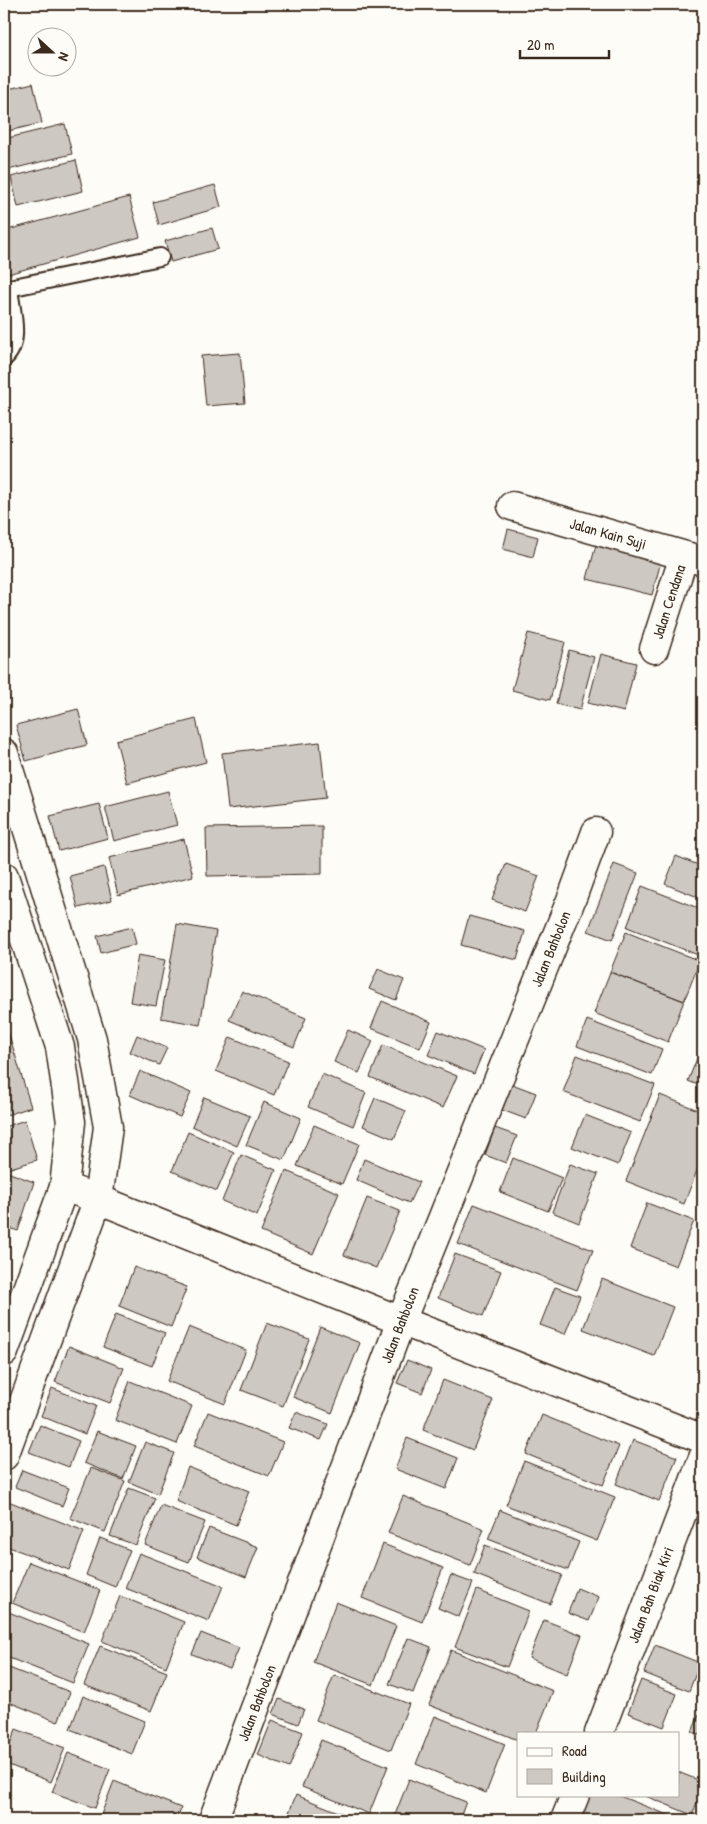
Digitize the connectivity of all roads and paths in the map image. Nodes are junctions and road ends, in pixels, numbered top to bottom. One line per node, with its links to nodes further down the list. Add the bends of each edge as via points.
1 (160, 257): 2 (lane)
2 (6, 288): 3 (lane, via 15,339 10,353)
3 (4, 358)
4 (512, 506): 5 (main road, Jalan Kain Suji)
5 (693, 558): 6 (main road, Jalan Cendana)
6 (654, 649)
7 (4, 753): 11 (main road, via 92,1039 108,1127)
8 (596, 832): 12 (main road, Jalan Bahbolon)
9 (4, 876): 10 (main road, via 60,1047 70,1122)
10 (64, 1187): 11 (main road); 13 (main road)
11 (98, 1199): 12 (main road); 15 (main road)
12 (401, 1321): 14 (main road); 19 (main road, Jalan Bahbolon)
13 (4, 1352)
14 (703, 1439)
15 (4, 1456)
16 (703, 1458): 17 (main road, Jalan Bah Biak Kiri)
17 (599, 1732)
18 (575, 1796): 20 (main road)
19 (213, 1820)
20 (565, 1820)

